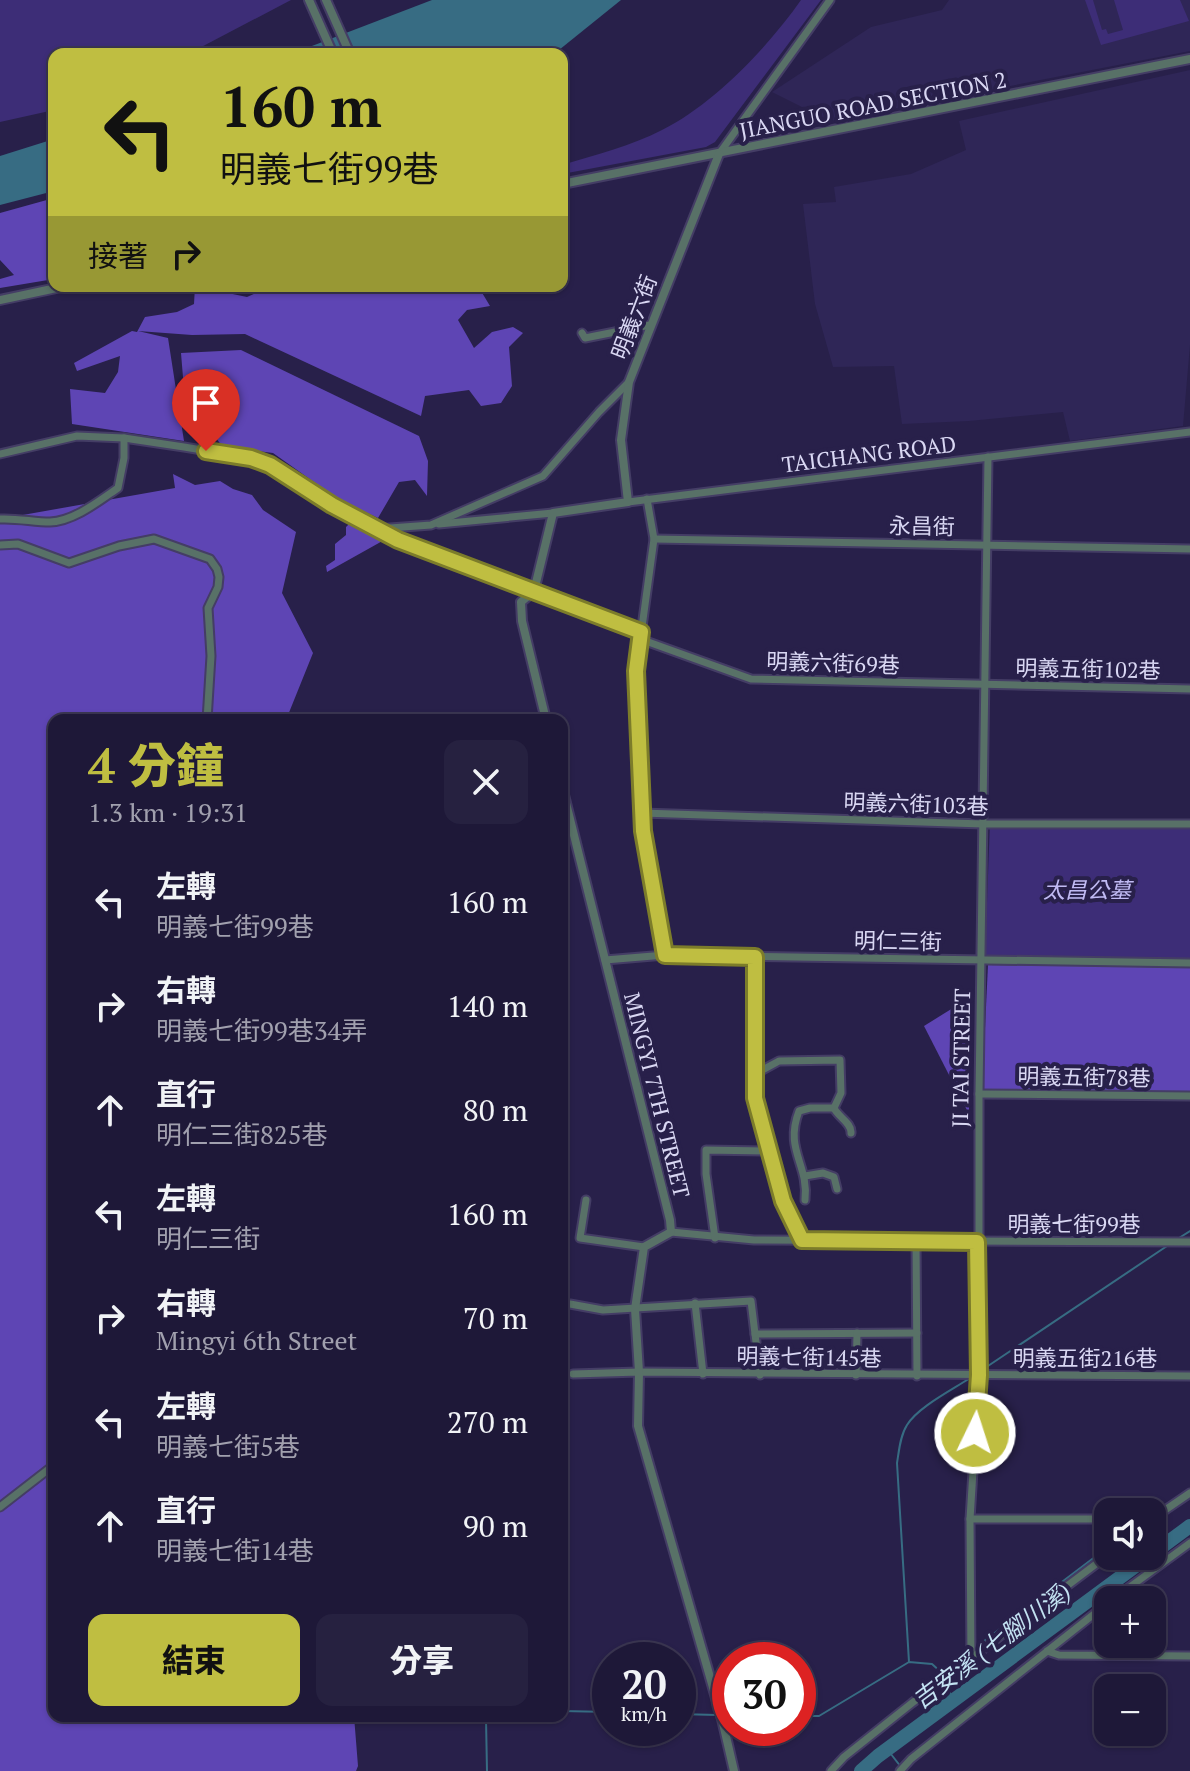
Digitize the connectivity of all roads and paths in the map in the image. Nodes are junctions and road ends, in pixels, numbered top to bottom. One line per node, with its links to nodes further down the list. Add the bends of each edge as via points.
1 (309, 0): 4 (street)
2 (326, 0): 5 (street)
3 (830, 0): 7 (street)
4 (330, 48)
5 (347, 48)
6 (1190, 59): 7 (street, JIANGUO ROAD SECTION 2)
7 (719, 154): 8 (street, JIANGUO ROAD SECTION 2); 11 (street, 明義六街)
8 (568, 183)
9 (48, 290): 10 (street)
10 (0, 300)
11 (650, 325): 12 (street, via 585,338); 13 (street, 明義六街)
12 (582, 333)
13 (629, 382): 19 (street, 明義六街, via 621,440); 22 (street, via 543,476)
14 (1190, 432): 17 (street, TAICHANG ROAD)
15 (124, 438): 16 (street, 明義六街69巷, via 77,436); 21 (street, via 118,488 95,504 50,522); 23 (street, 明義六街69巷, via 251,458)
16 (0, 454)
17 (988, 457): 18 (street, TAICHANG ROAD); 26 (street, JI TAI STREET)
18 (647, 499): 19 (street, TAICHANG ROAD); 24 (street)
19 (628, 502): 20 (street, TAICHANG ROAD)
20 (553, 513): 22 (street); 28 (street)
21 (0, 519)
22 (431, 525): 23 (street)
23 (376, 529): 28 (street, 明義六街69巷)
24 (654, 539): 26 (street, 永昌街); 29 (street)
25 (0, 545): 32 (street, via 18,544 69,563 154,539 210,559 219,577 208,608)
26 (989, 545): 27 (street, 永昌街); 30 (street, JI TAI STREET)
27 (1190, 549)
28 (534, 591): 29 (street, 明義六街69巷); 33 (street, via 521,602 522,621)
29 (640, 636): 30 (street, 明義六街69巷, via 751,679); 35 (street, via 636,671)
30 (985, 686): 31 (street, 明義五街102巷); 36 (street, JI TAI STREET)
31 (1190, 689)
32 (207, 714)
33 (545, 714)
34 (568, 811): 40 (street, MINGYI 7TH STREET)
35 (642, 813): 36 (street, 明義六街103巷); 38 (street)
36 (983, 824): 37 (street, 明義六街103巷); 41 (street, JI TAI STREET)
37 (1190, 824)
38 (665, 955): 39 (street, 明仁三街); 40 (street, 明仁三街)
39 (755, 957): 41 (street, 明仁三街); 43 (street)
40 (605, 960): 53 (street, MINGYI 7TH STREET)
41 (980, 960): 42 (street, 明仁三街); 44 (street, JI TAI STREET)
42 (1190, 963)
43 (755, 1074): 46 (street, via 779,1061 840,1060 841,1093); 48 (street)
44 (979, 1094): 45 (street, 明義五街78巷); 57 (street, JI TAI STREET)
45 (1190, 1096)
46 (834, 1108): 47 (street); 49 (street, via 799,1111 793,1136)
47 (851, 1133)
48 (768, 1151): 54 (street, via 706,1150); 55 (street)
49 (805, 1176): 50 (street, via 834,1177); 52 (street)
50 (837, 1189)
51 (586, 1200): 59 (street, via 580,1238)
52 (805, 1200)
53 (671, 1232): 54 (street, 明義七街99巷); 59 (street, MINGYI 7TH STREET)
54 (715, 1238): 55 (street, 明義七街99巷)
55 (802, 1240): 56 (street, 明義七街99巷)
56 (916, 1240): 57 (street, 明義七街99巷); 64 (street)
57 (977, 1242): 58 (street, 明義七街99巷); 71 (street, JI TAI STREET)
58 (1190, 1242)
59 (644, 1247): 62 (street)
60 (695, 1303): 62 (street); 65 (street, via 751,1301); 68 (street)
61 (570, 1304): 62 (street)
62 (635, 1309): 66 (street)
63 (857, 1333): 64 (street); 65 (street); 70 (street)
64 (917, 1333): 72 (street)
65 (755, 1334): 69 (street)
66 (639, 1372): 67 (street, 明義七街145巷); 68 (street, 明義七街145巷); 87 (street, via 638,1426)
67 (573, 1374)
68 (703, 1374): 69 (street, 明義七街145巷)
69 (760, 1375): 70 (street, 明義七街145巷)
70 (856, 1375): 72 (street, 明義七街145巷)
71 (979, 1375): 72 (street, 明義七街145巷); 73 (street, 明義五街216巷); 78 (street, JI TAI STREET)
72 (917, 1376)
73 (1190, 1376)
74 (48, 1470): 76 (street)
75 (1190, 1493): 77 (street)
76 (0, 1507)
77 (1166, 1509)
78 (970, 1519): 79 (street); 86 (street, JI TAI STREET)
79 (1094, 1519)
80 (1190, 1543): 82 (street)
81 (1094, 1566): 86 (street)
82 (1132, 1586)
83 (1094, 1614): 84 (street)
84 (1047, 1651): 85 (street); 89 (street)
85 (1190, 1656)
86 (971, 1660): 88 (street)
87 (734, 1771)
88 (831, 1771)
89 (900, 1771)

